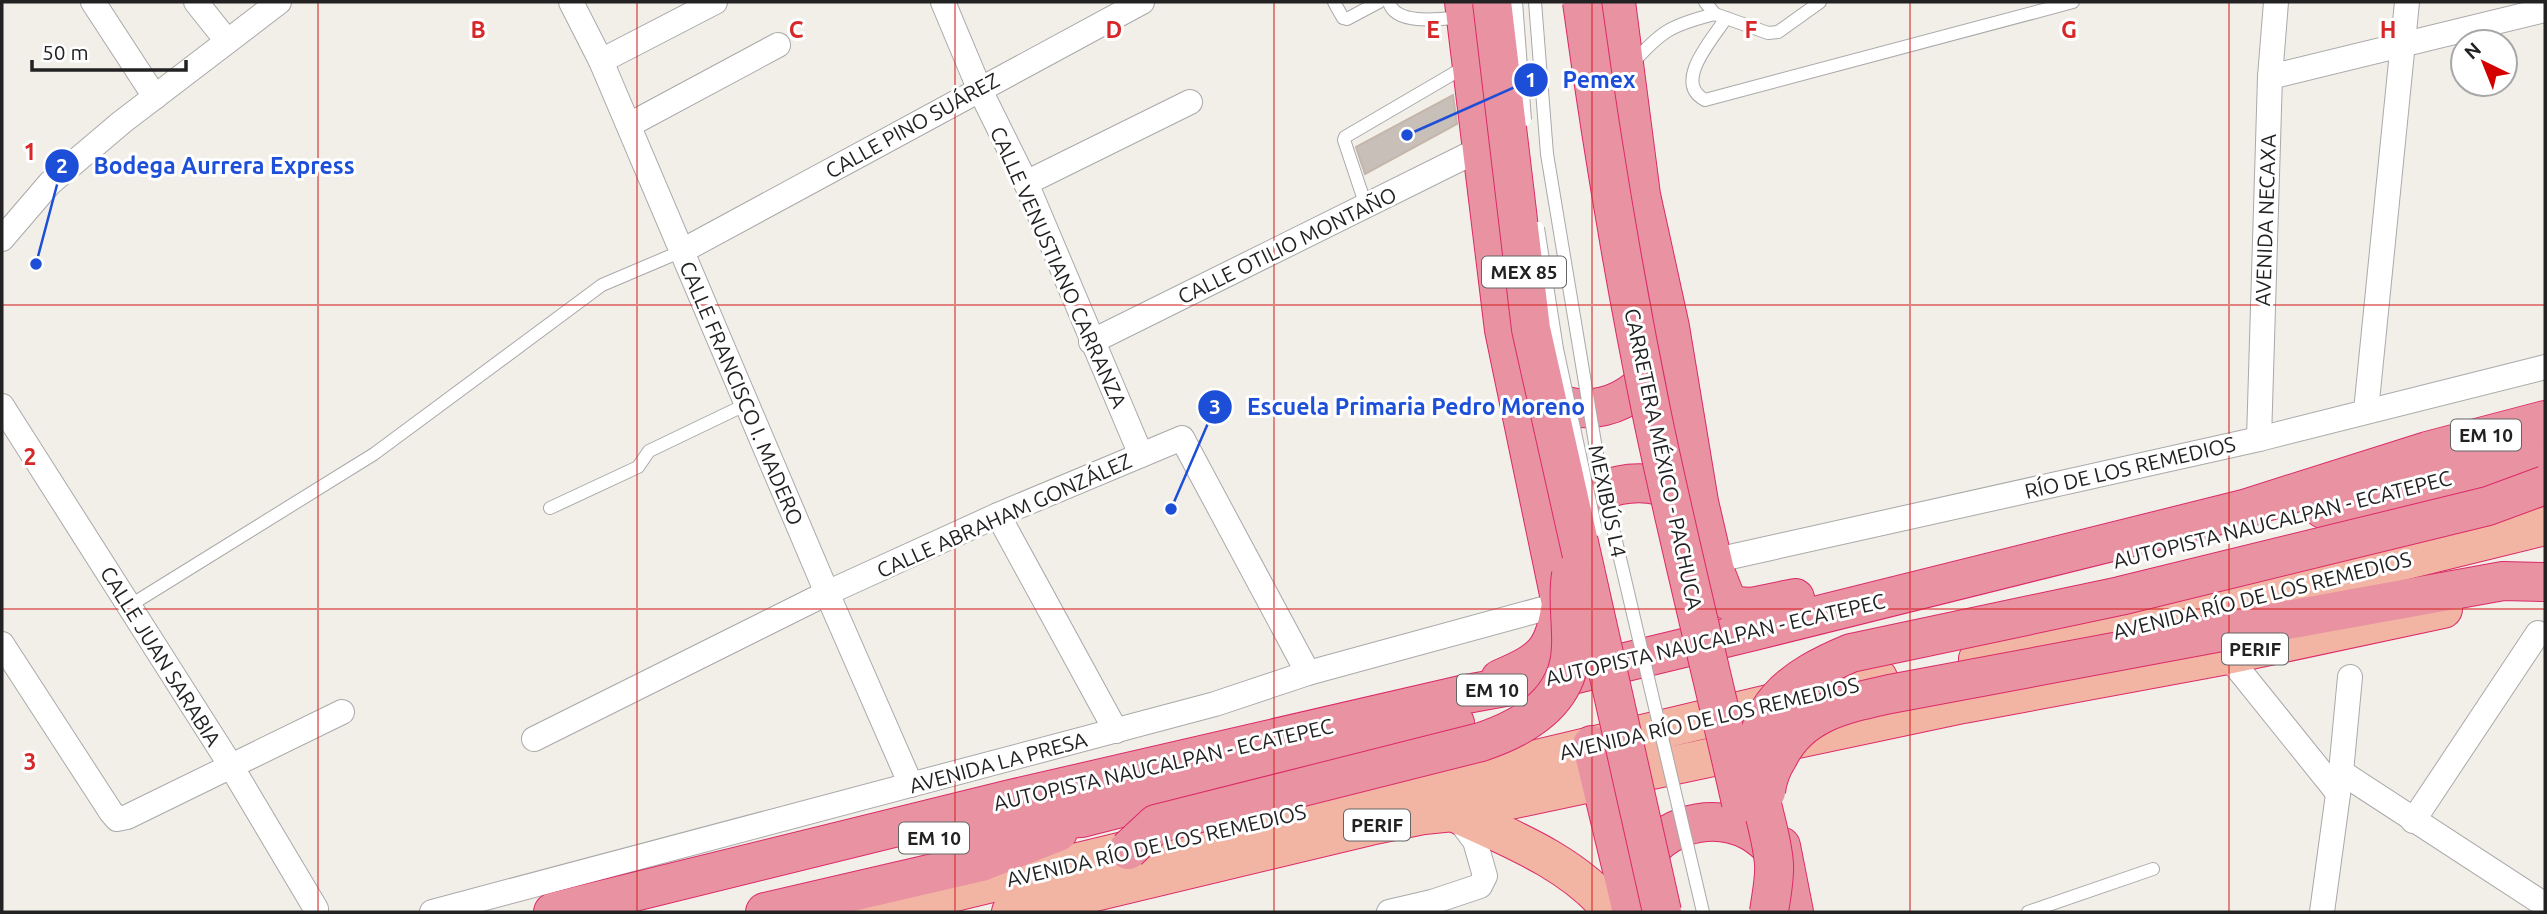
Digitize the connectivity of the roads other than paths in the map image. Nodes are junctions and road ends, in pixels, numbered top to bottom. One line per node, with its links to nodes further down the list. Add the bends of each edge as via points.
1 (93, 2): 31 (street)
2 (196, 2): 23 (street)
3 (279, 2): 23 (street)
4 (571, 2): 26 (street, CALLE FRANCISCO I. MADERO)
5 (715, 2): 26 (street)
6 (943, 2): 30 (street, CALLE VENUSTIANO CARRANZA)
7 (1142, 2): 30 (street, CALLE PINO SUÁREZ)
8 (1334, 2): 9 (lane, via 1347,19)
9 (1379, 2)
10 (1389, 2): 20 (lane, via 1396,12 1422,20)
11 (1516, 2): 34 (lane, bridge)
12 (1535, 2): 108 (lane, MEXIBÚS L4, bridge, via 1547,153 1600,473)
13 (1582, 2): 109 (highway, CARRETERA MÉXICO - PACHUCA, bridge, via 1653,416)
14 (1616, 2): 28 (highway)
15 (1705, 2): 22 (lane)
16 (1820, 2): 22 (lane, via 1778,32 1768,33)
17 (2073, 2): 22 (lane, via 1705,100 1691,84 1693,69)
18 (2276, 2): 29 (street, AVENIDA NECAXA)
19 (2407, 2): 24 (street)
20 (1474, 7): 27 (highway); 58 (highway, MEX 85, bridge, via 1531,329)
21 (2545, 10): 24 (street)
22 (1721, 16): 28 (lane, via 1682,22 1654,39)
23 (228, 41): 31 (street)
24 (2403, 43): 29 (street); 47 (street)
25 (778, 45): 33 (street)
26 (601, 61): 33 (street, CALLE FRANCISCO I. MADERO)
27 (1471, 64): 35 (highway); 37 (lane, via 1345,137)
28 (1626, 71): 41 (highway, via 1642,195)
29 (2270, 77): 49 (street, AVENIDA NECAXA)
30 (979, 89): 36 (street, CALLE VENUSTIANO CARRANZA); 40 (street, CALLE PINO SUÁREZ)
31 (155, 97): 39 (street, via 50,183)
32 (1190, 102): 36 (street)
33 (629, 125): 40 (street, CALLE FRANCISCO I. MADERO)
34 (1526, 140)
35 (1482, 148): 37 (street, CALLE OTILIO MONTAÑO); 43 (highway)
36 (1026, 183): 42 (street, CALLE VENUSTIANO CARRANZA)
37 (1366, 206): 42 (street, CALLE OTILIO MONTAÑO)
38 (1536, 219): 58 (lane, MEXIBÚS L4, bridge, via 1557,349)
39 (2, 239)
40 (682, 251): 45 (street, CALLE FRANCISCO I. MADERO); 64 (lane, via 602,285 374,454)
41 (1670, 327): 43 (highway, via 1664,357 1652,377 1635,393 1607,406 1559,403 1532,387); 54 (highway)
42 (1091, 342): 51 (street, CALLE VENUSTIANO CARRANZA)
43 (1511, 361): 58 (highway)
44 (2545, 367): 47 (street, RÍO DE LOS REMEDIOS)
45 (747, 404): 55 (lane, via 649,451 638,467); 62 (street, CALLE FRANCISCO I. MADERO)
46 (2, 406): 64 (street, CALLE JUAN SARABIA)
47 (2367, 411): 49 (street, RÍO DE LOS REMEDIOS)
48 (2545, 420): 50 (highway, AUTOPISTA NAUCALPAN - ECATEPEC / EM 10)
49 (2259, 439): 59 (street, RÍO DE LOS REMEDIOS)
50 (2427, 451): 59 (highway, via 2243,485 1751,607 1726,599); 72 (highway, AUTOPISTA NAUCALPAN - ECATEPEC / EM 10, via 2244,509 1572,675)
51 (1141, 455): 56 (street, CALLE ABRAHAM GONZÁLEZ); 69 (street, CALLE ABRAHAM GONZÁLEZ, via 1182,438)
52 (2545, 456): 88 (highway, AUTOPISTA NAUCALPAN - ECATEPEC / EM 10)
53 (2545, 485): 89 (highway, bridge, via 2475,510 2120,596 1851,653 1816,667 1793,682 1773,704 1760,732 1757,781)
54 (1699, 502): 58 (highway, via 1679,490 1651,483 1619,483 1598,492 1561,523); 59 (highway)
55 (550, 508)
56 (998, 515): 62 (street, CALLE ABRAHAM GONZÁLEZ); 76 (street)
57 (2545, 526): 73 (highway, AVENIDA RÍO DE LOS REMEDIOS / PERIF, via 2113,632 1893,675)
58 (1575, 540): 63 (highway); 93 (highway, bridge, via 1568,667 1549,702 1527,722 1481,743 1156,824); 100 (highway, MEX 85, bridge)
59 (1712, 561)
60 (2545, 582): 66 (highway, via 2503,581)
61 (2545, 587): 66 (highway, AVENIDA RÍO DE LOS REMEDIOS / PERIF)
62 (827, 593): 77 (street, CALLE ABRAHAM GONZÁLEZ); 86 (street, CALLE FRANCISCO I. MADERO)
63 (1561, 604): 69 (street, AVENIDA LA PRESA); 72 (highway, via 1550,646 1531,666)
64 (129, 606): 82 (street, CALLE JUAN SARABIA)
65 (2538, 633): 91 (street)
66 (2230, 642): 80 (highway, AVENIDA RÍO DE LOS REMEDIOS / PERIF); 85 (street); 89 (highway, bridge, via 1890,694 1836,707 1816,715 1784,746 1766,788)
67 (2, 644): 82 (street, via 117,819)
68 (1621, 647): 70 (lane)
69 (1308, 673): 76 (street, AVENIDA LA PRESA, via 1215,705)
70 (1627, 674)
71 (2350, 677): 85 (street)
72 (1461, 695): 102 (highway, AUTOPISTA NAUCALPAN - ECATEPEC / EM 10)
73 (1756, 708): 79 (highway, AVENIDA RÍO DE LOS REMEDIOS / PERIF); 80 (highway)
74 (342, 712): 82 (street)
75 (1639, 728): 78 (lane)
76 (1116, 731): 86 (street, AVENIDA LA PRESA)
77 (534, 739)
78 (1642, 741)
79 (1592, 745): 83 (highway); 93 (highway, AVENIDA RÍO DE LOS REMEDIOS / PERIF)
80 (1764, 747): 83 (highway, AVENIDA RÍO DE LOS REMEDIOS / PERIF); 94 (highway)
81 (1644, 755): 84 (lane)
82 (231, 766): 99 (street, CALLE JUAN SARABIA)
83 (1600, 781): 87 (highway, AVENIDA RÍO DE LOS REMEDIOS / PERIF); 100 (highway)
84 (1650, 781)
85 (2340, 783): 91 (street); 112 (street)
86 (911, 785): 101 (street, AVENIDA LA PRESA)
87 (1453, 813): 98 (street, via 1475,841 1485,876 1480,886); 100 (highway, via 1552,860 1599,894); 106 (highway, AVENIDA RÍO DE LOS REMEDIOS / PERIF, via 1370,826)
88 (1081, 818): 103 (highway, AUTOPISTA NAUCALPAN - ECATEPEC / EM 10, via 947,835); 104 (highway, AUTOPISTA NAUCALPAN - ECATEPEC / EM 10, via 1031,844 981,862)
89 (1767, 819): 109 (highway, bridge, via 1774,866)
90 (1660, 821): 92 (lane)
91 (2413, 821): 96 (street)
92 (1666, 847)
93 (1128, 850): 97 (highway, AVENIDA RÍO DE LOS REMEDIOS / PERIF)
94 (1783, 858): 100 (highway, via 1759,836 1737,826 1691,824 1665,837 1644,858 1632,885); 110 (highway)
95 (2152, 869): 111 (lane)
96 (2541, 903)
97 (945, 904): 105 (highway, AVENIDA RÍO DE LOS REMEDIOS / PERIF)
98 (1434, 907): 107 (street)
99 (316, 909)
100 (1634, 910)
101 (432, 912)
102 (553, 912)
103 (625, 912)
104 (765, 912)
105 (872, 912)
106 (1011, 912)
107 (1389, 912)
108 (1703, 912)
109 (1767, 912)
110 (1794, 912)
111 (2028, 912)
112 (2322, 912)

